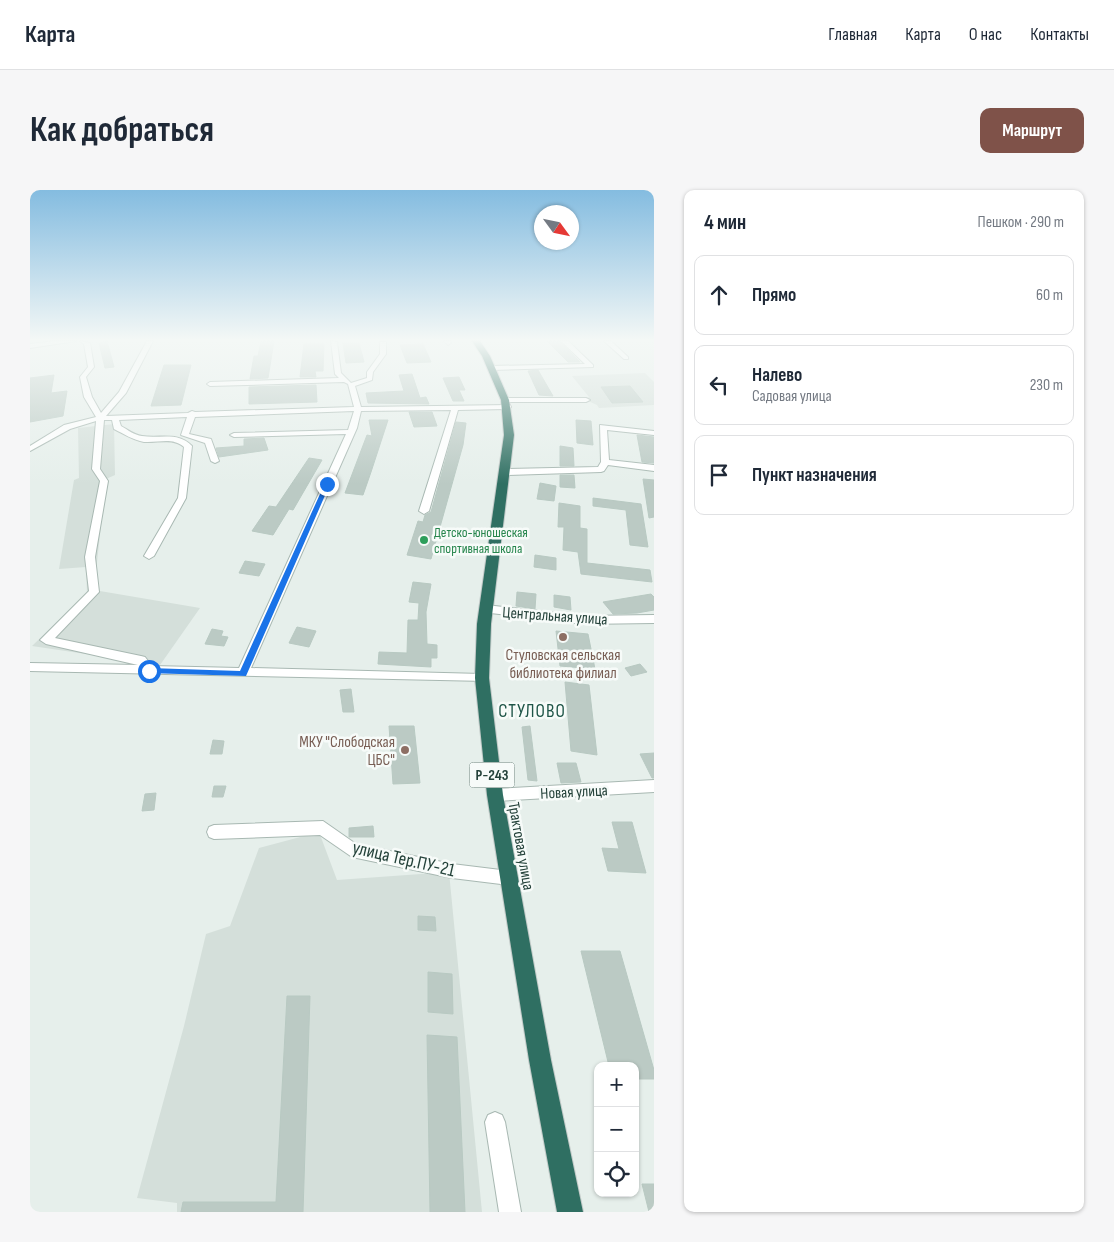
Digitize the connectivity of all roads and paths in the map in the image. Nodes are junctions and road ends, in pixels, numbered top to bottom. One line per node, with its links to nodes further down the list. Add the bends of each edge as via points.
1 (86, 389): 11 (street)
2 (124, 389): 11 (street)
3 (350, 389): 8 (street)
4 (500, 389): 6 (highway, Трактовая улица / Р-243)
5 (586, 400): 6 (street)
6 (506, 403): 7 (street); 19 (highway, Трактовая улица / Р-243, via 509,435)
7 (455, 408): 8 (street); 20 (street)
8 (358, 409): 9 (street); 12 (street)
9 (192, 414): 10 (street); 16 (street, via 185,435 208,441)
10 (115, 417): 11 (street); 21 (street, via 117,427 139,439 172,438 188,446 182,498)
11 (100, 418): 15 (street, via 68,427); 25 (street, via 96,470 104,482 90,557 94,592 46,640 141,660)
12 (351, 432): 14 (street); 26 (street)
13 (654, 433): 17 (street, via 603,427)
14 (234, 435)
15 (30, 449)
16 (215, 461)
17 (605, 462): 18 (street); 19 (street, via 601,469)
18 (654, 468)
19 (506, 472): 22 (highway, Трактовая улица / Р-243)
20 (424, 511)
21 (150, 556)
22 (486, 609): 23 (street, Центральная улица, via 583,620); 27 (highway, Трактовая улица / Р-243)
23 (654, 619)
24 (30, 667): 25 (street)
25 (149, 671): 26 (street)
26 (243, 674): 27 (street)
27 (482, 678): 29 (highway, Трактовая улица / Р-243)
28 (654, 786): 29 (street, Новая улица)
29 (494, 795): 31 (highway, Трактовая улица / Р-243)
30 (214, 832): 31 (street, улица Тер.ПУ-21, via 323,828 352,850 452,871)
31 (509, 878): 34 (highway, Трактовая улица / Р-243)
32 (495, 1122): 33 (street)
33 (510, 1212)
34 (570, 1212)

